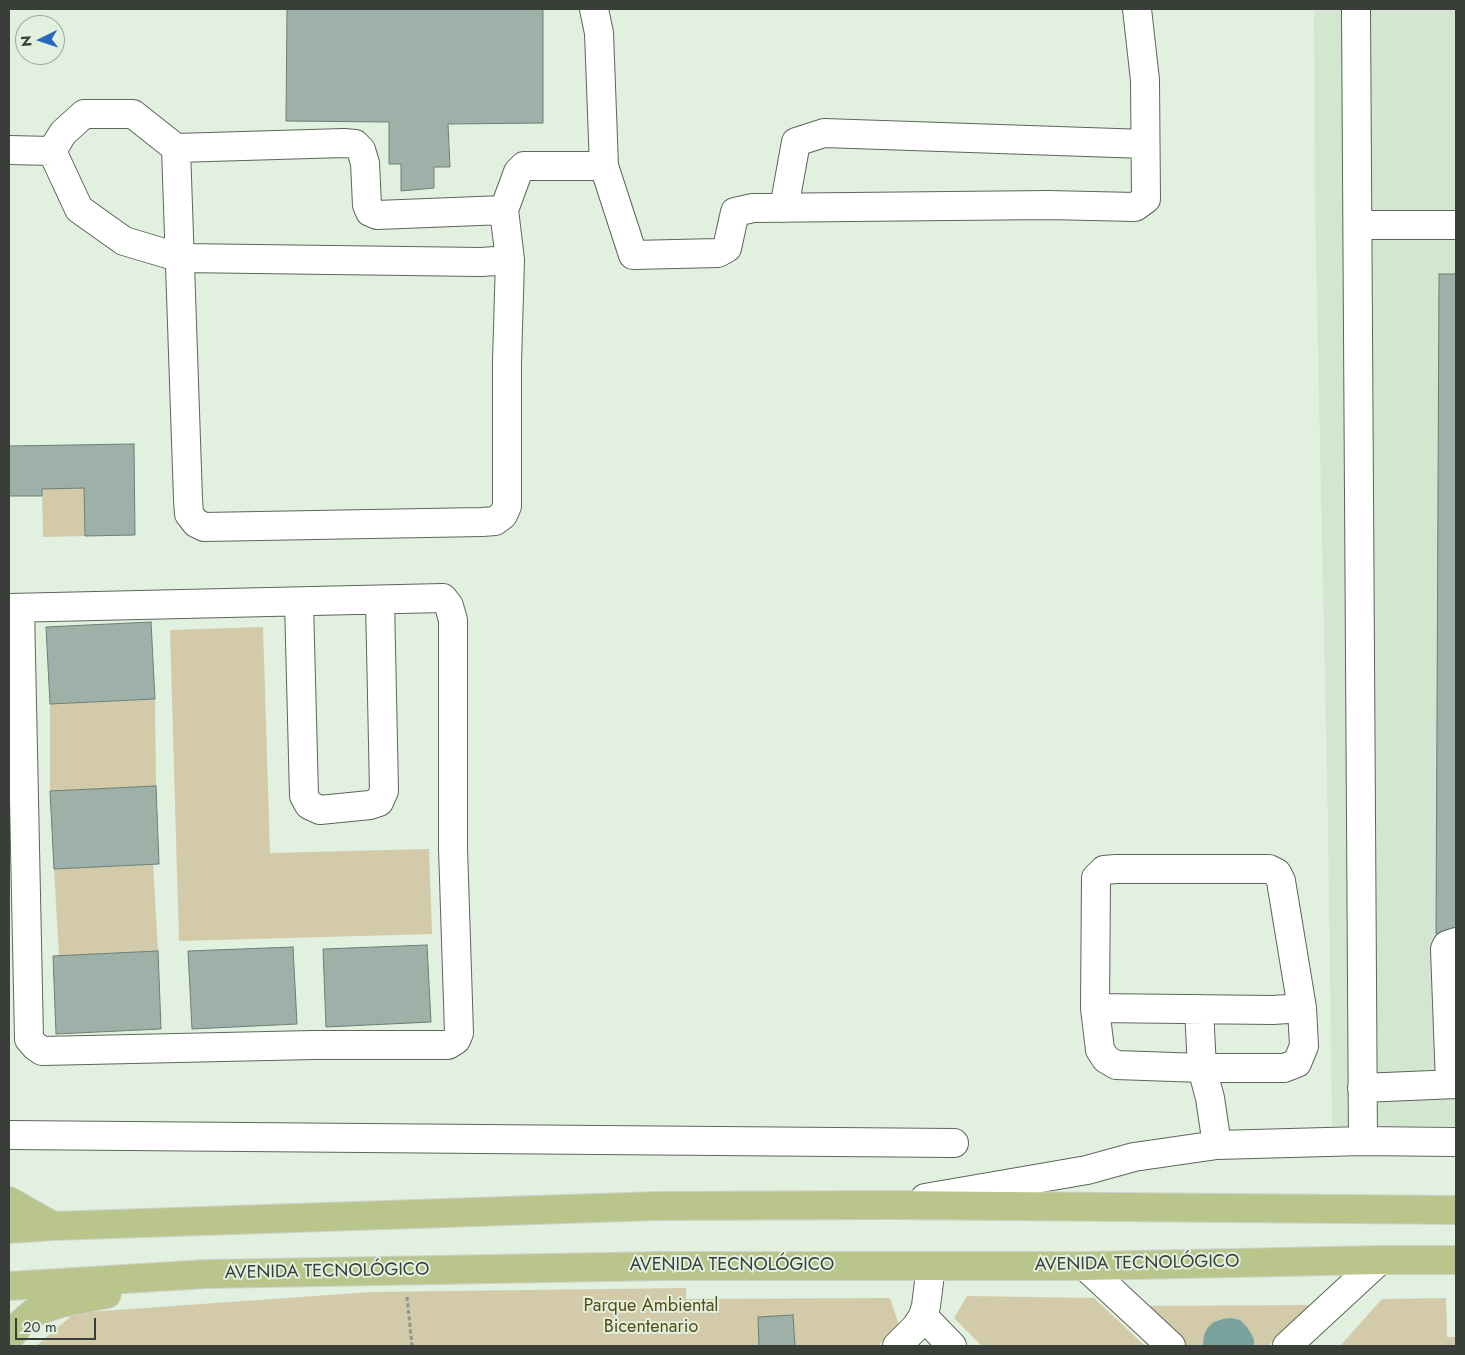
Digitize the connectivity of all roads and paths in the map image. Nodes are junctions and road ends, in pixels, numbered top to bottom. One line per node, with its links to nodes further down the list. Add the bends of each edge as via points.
1 (594, 9): 8 (street, via 599,32)
2 (1137, 9): 4 (street, via 1145,80)
3 (1356, 9): 11 (street)
4 (1145, 144): 9 (street, via 824,133 796,142); 9 (street, via 1146,199 1135,207)
5 (176, 148): 7 (street, via 133,114 84,114 63,133); 10 (street, via 355,144 361,150 365,163 367,205 377,216); 13 (street)
6 (9, 150): 7 (street)
7 (52, 151): 13 (street, via 79,209 124,241)
8 (604, 166): 9 (street, via 633,255 718,254 727,248 735,212 753,208); 10 (street, via 524,166 518,172)
9 (784, 208)
10 (504, 210): 14 (street)
11 (1359, 225): 12 (street); 24 (street)
12 (1456, 225)
13 (181, 258): 14 (street); 14 (street, via 190,514 196,523 204,527 482,522 495,521 503,515 507,506)
14 (510, 260)
15 (380, 600): 16 (street); 16 (street, via 384,791 379,802 370,805 320,810 309,805 304,796); 17 (street, via 444,598 450,606 453,620 453,848 458,1033 456,1040 448,1045 42,1051 29,1040)
16 (299, 602): 17 (street)
17 (14, 608)
18 (1456, 942): 23 (street, via 1446,948)
19 (1095, 1008): 20 (street, via 1096,878 1104,870 1116,869 1270,869 1277,873); 21 (street); 22 (street, via 1100,1050 1116,1065)
20 (1302, 1008): 21 (street); 22 (street, via 1304,1046 1297,1063 1284,1068)
21 (1199, 1009): 22 (street)
22 (1202, 1068): 29 (street)
23 (1453, 1084): 24 (street)
24 (1362, 1088): 26 (street)
25 (9, 1135): 28 (street)
26 (1363, 1141): 27 (street); 29 (street)
27 (1456, 1142)
28 (954, 1144)
29 (1217, 1145): 31 (street, via 1134,1157 1087,1170)
30 (9, 1201): 33 (main road)
31 (890, 1205): 32 (main road); 33 (main road, via 657,1206)
32 (1456, 1210)
33 (53, 1226): 34 (main road)
34 (9, 1229)
35 (1380, 1260): 36 (main road, AVENIDA TECNOLÓGICO); 38 (main road, AVENIDA TECNOLÓGICO); 48 (street)
36 (1456, 1260)
37 (931, 1266): 38 (main road, AVENIDA TECNOLÓGICO); 39 (main road, AVENIDA TECNOLÓGICO); 42 (street)
38 (1085, 1266): 47 (street)
39 (403, 1270): 40 (main road, AVENIDA TECNOLÓGICO); 44 (path)
40 (207, 1274): 41 (main road, AVENIDA TECNOLÓGICO); 43 (main road, via 62,1303 34,1312)
41 (9, 1286)
42 (922, 1316): 45 (street); 46 (street)
43 (9, 1338)
44 (412, 1346)
45 (897, 1346)
46 (952, 1346)
47 (1172, 1346)
48 (1288, 1346)

